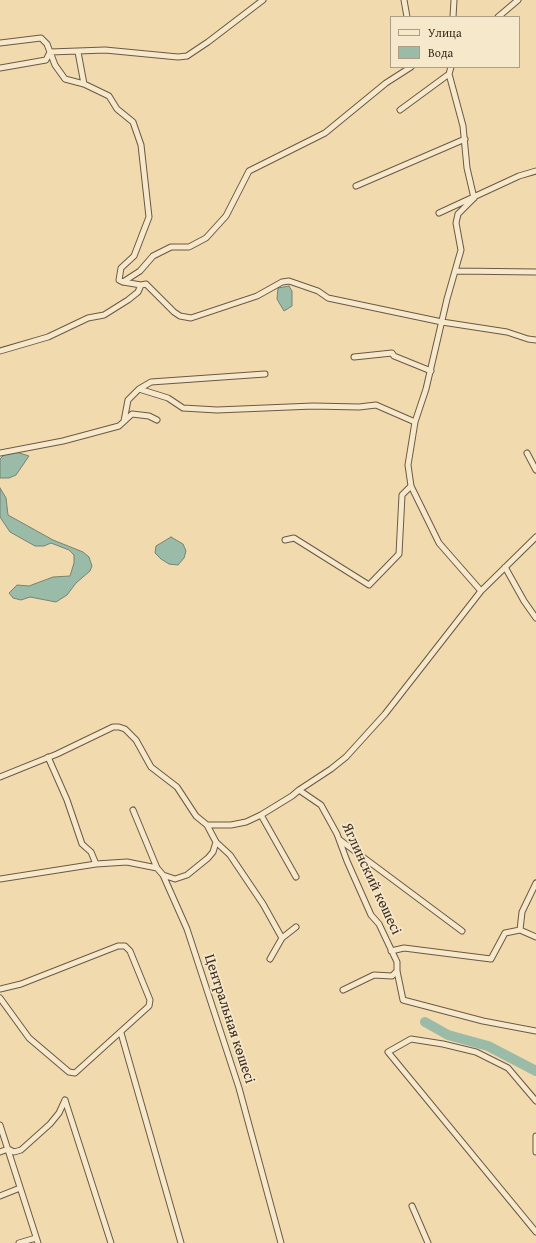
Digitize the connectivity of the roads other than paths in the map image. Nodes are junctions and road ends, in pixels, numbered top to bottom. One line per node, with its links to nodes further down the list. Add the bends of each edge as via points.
1 (263, 0): 10 (street, via 187,56 105,50)
2 (404, 0): 5 (street)
3 (454, 0): 6 (street)
4 (518, 0): 7 (street)
5 (407, 16)
6 (453, 16)
7 (499, 16)
8 (0, 44): 9 (street, via 41,38)
9 (50, 52): 10 (street); 11 (street, via 46,60); 15 (street, via 65,79)
10 (78, 52): 15 (street)
11 (0, 68)
12 (409, 68): 24 (street, via 386,83 325,133 249,171 226,216 206,238 189,247 171,247 153,256 140,271)
13 (451, 68): 14 (street)
14 (449, 74): 16 (street); 17 (street)
15 (84, 84): 24 (street, via 109,96 117,109 133,122 141,145 149,217 134,256 121,268 119,280)
16 (400, 110)
17 (465, 139): 19 (street); 20 (street, via 467,168)
18 (536, 171): 20 (street, via 519,176)
19 (356, 186)
20 (474, 198): 21 (street); 22 (street, via 458,214 456,223 461,250)
21 (439, 213)
22 (456, 271): 23 (street); 26 (street)
23 (536, 272)
24 (123, 282): 25 (street)
25 (141, 286): 26 (street, via 146,284 174,312 191,318 257,296 282,282 289,281 328,298); 28 (street, via 138,292 104,315 88,318 48,338)
26 (442, 322): 27 (street, via 507,332); 30 (street)
27 (536, 340)
28 (0, 351)
29 (354, 357): 30 (street, via 392,353)
30 (430, 371): 35 (street)
31 (265, 374): 32 (street, via 166,380 151,382)
32 (139, 389): 34 (street, via 128,400); 35 (street, via 168,398 183,408 217,410 376,405)
33 (157, 420): 34 (street, via 149,416 132,414)
34 (124, 421): 36 (street, via 119,426 63,441)
35 (415, 422): 39 (street, via 408,465)
36 (0, 453)
37 (527, 454): 38 (street)
38 (536, 470)
39 (410, 486): 41 (street, via 402,495 399,554 369,585 294,538); 43 (street, via 439,543)
40 (536, 537): 42 (street)
41 (285, 540)
42 (505, 567): 43 (street); 44 (street)
43 (481, 591): 47 (street, via 385,714 346,757)
44 (536, 618)
45 (48, 757): 46 (street); 50 (street, via 113,728 125,729 136,740 151,766 177,787 196,816); 53 (street, via 67,800 82,844 91,852)
46 (0, 777)
47 (300, 790): 49 (street); 51 (street, Яглинский көшесі, via 321,805)
48 (133, 810): 54 (street, Центральная көшесі)
49 (261, 815): 50 (street, via 246,822); 56 (street)
50 (207, 825): 52 (street)
51 (340, 840): 61 (street); 64 (street, Яглинский көшесі, via 371,915 379,924)
52 (216, 842): 55 (street, via 208,858 187,876 175,879); 63 (street, via 230,855)
53 (96, 864): 54 (street, via 127,862); 57 (street)
54 (157, 868): 55 (street, Центральная көшесі)
55 (163, 875): 86 (street, Центральная көшесі, via 187,929 234,1073)
56 (296, 877)
57 (0, 879)
58 (536, 883): 60 (street, via 522,912)
59 (296, 927): 63 (street)
60 (520, 930): 62 (street); 64 (street, via 505,933 491,959 411,948)
61 (462, 931)
62 (536, 936)
63 (282, 938): 65 (street)
64 (391, 951): 66 (street, Яглинский көшесі, via 397,962)
65 (270, 959)
66 (397, 971): 68 (street, via 392,976 374,975); 70 (street, Яглинский көшесі, via 403,1000 483,1021)
67 (0, 989): 71 (street, via 21,984 118,946 125,946 130,951 150,1000 149,1006)
68 (343, 990)
69 (0, 998): 71 (street, via 29,1038 69,1072 81,1069)
70 (536, 1031)
71 (121, 1033): 85 (street)
72 (536, 1101): 81 (street, via 508,1068 476,1052 411,1039 388,1052)
73 (0, 1125): 75 (street)
74 (536, 1136): 77 (street)
75 (8, 1149): 76 (street); 78 (street); 84 (street, via 14,1152 21,1150 50,1124 65,1100)
76 (0, 1152)
77 (536, 1152)
78 (20, 1188): 79 (street); 82 (street)
79 (0, 1196)
80 (412, 1206): 87 (street)
81 (536, 1232)
82 (37, 1240): 83 (street)
83 (19, 1243)
84 (111, 1243)
85 (180, 1243)
86 (281, 1243)
87 (428, 1243)

